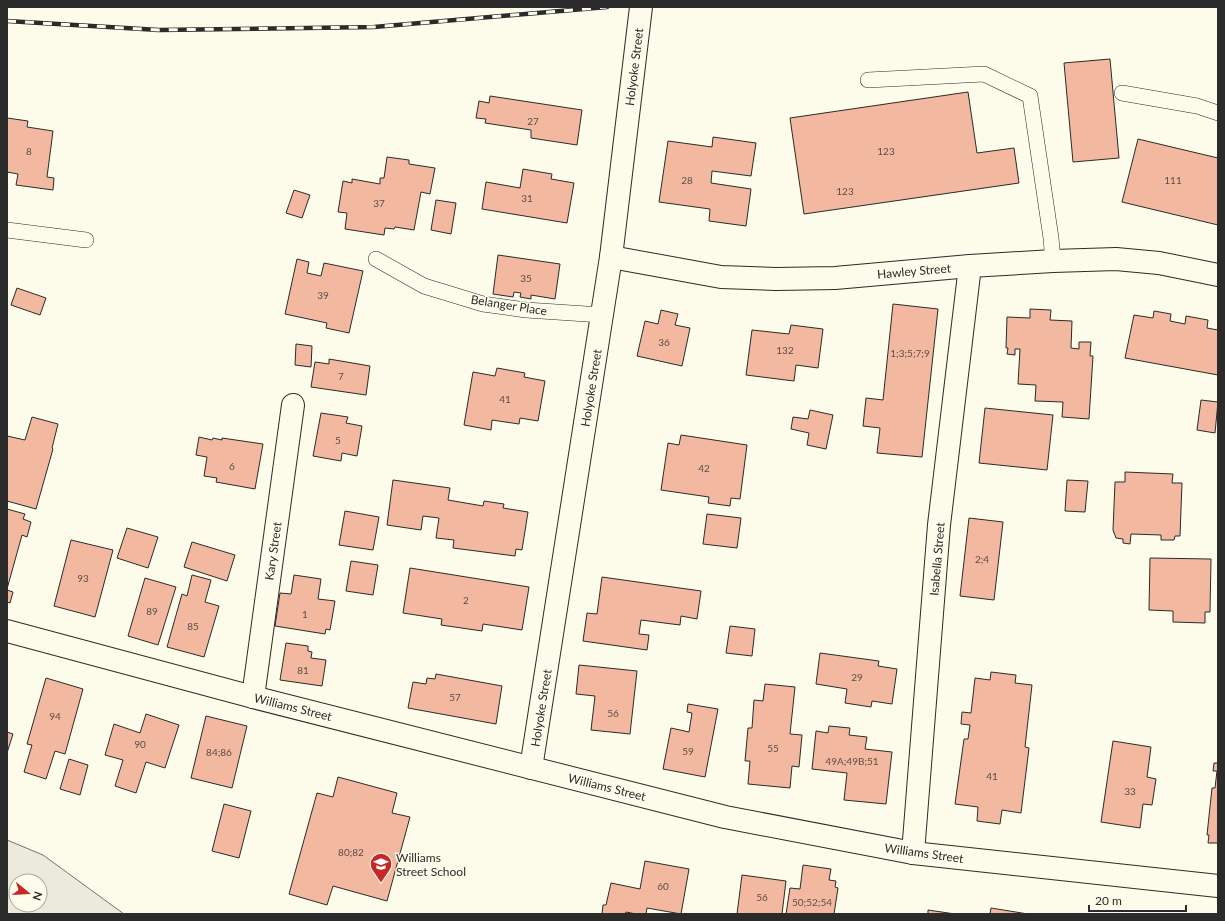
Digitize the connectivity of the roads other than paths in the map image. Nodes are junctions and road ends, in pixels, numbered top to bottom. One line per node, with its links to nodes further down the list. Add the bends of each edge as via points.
1 (641, 7): 7 (street, Holyoke Street)
2 (868, 80): 9 (lane, via 984,74 1030,96)
3 (1122, 93): 4 (lane, via 1197,106)
4 (1218, 113)
5 (7, 230): 6 (lane)
6 (86, 240)
7 (611, 257): 10 (street, Hawley Street, via 721,277 776,279 835,278); 12 (street, Holyoke Street)
8 (376, 259): 12 (lane, Belanger Place, via 424,286 483,304 526,310)
9 (1054, 261): 10 (street, Hawley Street); 11 (street, Hawley Street, via 1116,259 1159,263)
10 (970, 266): 17 (street, Isabella Street, via 940,524)
11 (1218, 275)
12 (602, 315): 16 (street, Holyoke Street)
13 (293, 405): 15 (street, Kary Street)
14 (7, 632): 15 (street, Williams Street)
15 (253, 697): 16 (street, Williams Street)
16 (531, 768): 17 (street, Williams Street, via 725,817)
17 (913, 853): 18 (street, Williams Street)
18 (1218, 886)

